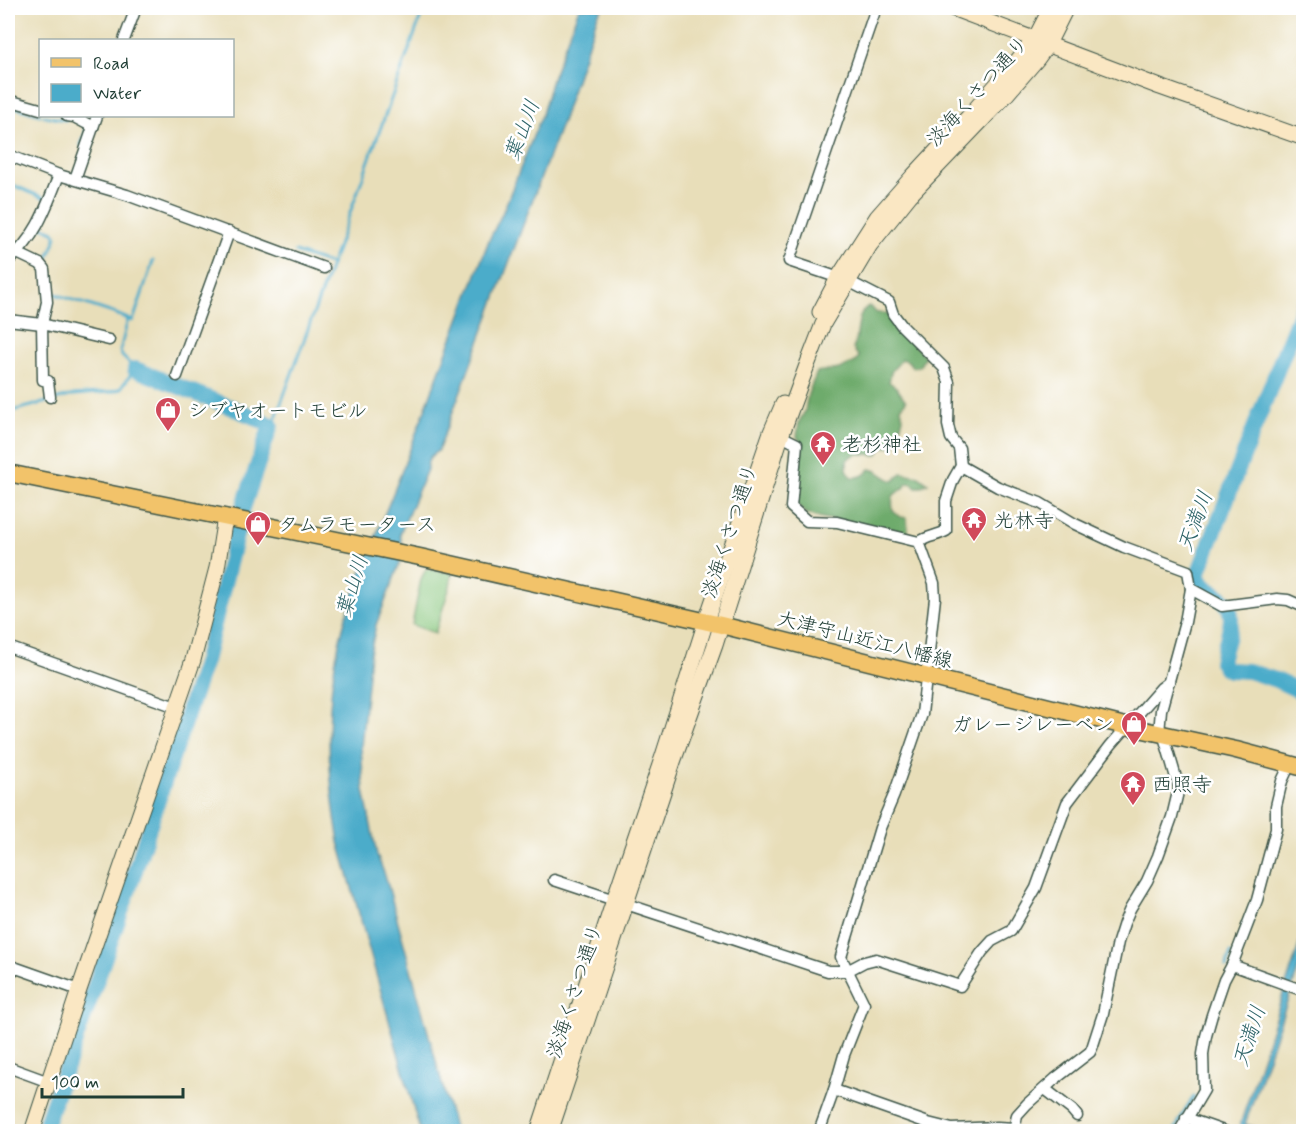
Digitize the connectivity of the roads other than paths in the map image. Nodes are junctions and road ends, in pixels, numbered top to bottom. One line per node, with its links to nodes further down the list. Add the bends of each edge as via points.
1 (136, 8): 6 (street)
2 (876, 8): 21 (street, via 789,261)
3 (952, 8): 7 (street)
4 (1051, 8): 7 (street, 淡海くさつ通り)
5 (1066, 8): 7 (street, 淡海くさつ通り)
6 (124, 39)
7 (1041, 41): 13 (street); 21 (street, 淡海くさつ通り, via 877,217)
8 (8, 100): 9 (street)
9 (39, 109)
10 (74, 117): 12 (street)
11 (97, 117): 12 (street)
12 (93, 127): 16 (street)
13 (1304, 138)
14 (8, 155): 15 (street)
15 (59, 175): 16 (street); 18 (street, via 40,222)
16 (77, 176): 17 (street)
17 (229, 232): 20 (street); 25 (street)
18 (17, 253): 19 (street); 23 (street, via 44,269 47,302)
19 (8, 261)
20 (324, 268)
21 (843, 279): 27 (street, 淡海くさつ通り, via 813,326); 28 (street, via 889,302 902,326 944,368 949,382 948,425 959,448)
22 (8, 320): 23 (street)
23 (42, 324): 24 (street); 26 (street, via 43,380 48,381)
24 (109, 340)
25 (177, 376)
26 (50, 397)
27 (776, 434): 31 (street, via 797,444 791,507 807,520 837,522); 34 (street, 淡海くさつ通り)
28 (961, 466): 31 (street, via 946,501 946,531); 32 (street, via 998,487 1040,503 1075,525 1188,571)
29 (8, 473): 30 (main road, 大津守山近江八幡線)
30 (235, 519): 34 (main road, 大津守山近江八幡線); 38 (street)
31 (919, 542): 36 (street, via 934,583 935,598)
32 (1191, 589): 33 (street, via 1229,606 1277,599); 37 (street)
33 (1304, 607)
34 (714, 623): 36 (main road, 大津守山近江八幡線); 43 (street, 淡海くさつ通り, via 663,756)
35 (8, 647): 38 (street)
36 (927, 676): 39 (main road, 大津守山近江八幡線); 46 (street, via 922,714 880,828 841,957)
37 (1169, 682): 39 (street); 40 (street, via 1161,710)
38 (176, 707): 48 (street)
39 (1127, 726): 40 (main road, 大津守山近江八幡線); 46 (street, via 1067,803 1035,888 1011,931 987,946 960,986 876,959)
40 (1161, 733): 41 (main road, 大津守山近江八幡線); 51 (street, via 1179,788 1172,817 1154,867 1130,909 1118,942 1092,1048)
41 (1297, 766): 45 (street, via 1282,781 1276,829 1257,900)
42 (554, 880): 43 (street)
43 (620, 902): 46 (street, via 828,971); 57 (street, 淡海くさつ通り); 58 (street, 淡海くさつ通り)
44 (8, 965): 48 (street)
45 (1232, 965): 47 (street); 54 (street, via 1206,1036 1204,1090)
46 (847, 971): 52 (street, via 864,1004)
47 (1294, 988)
48 (79, 990): 50 (street)
49 (8, 1067): 50 (street)
50 (49, 1082): 56 (street)
51 (1045, 1089): 53 (street); 55 (street, via 1017,1115)
52 (834, 1090): 55 (street, via 952,1129); 59 (street)
53 (1077, 1116)
54 (1186, 1118): 60 (street); 61 (street)
55 (1014, 1130)
56 (32, 1131)
57 (538, 1131)
58 (550, 1131)
59 (819, 1131)
60 (1179, 1131)
61 (1226, 1131)

